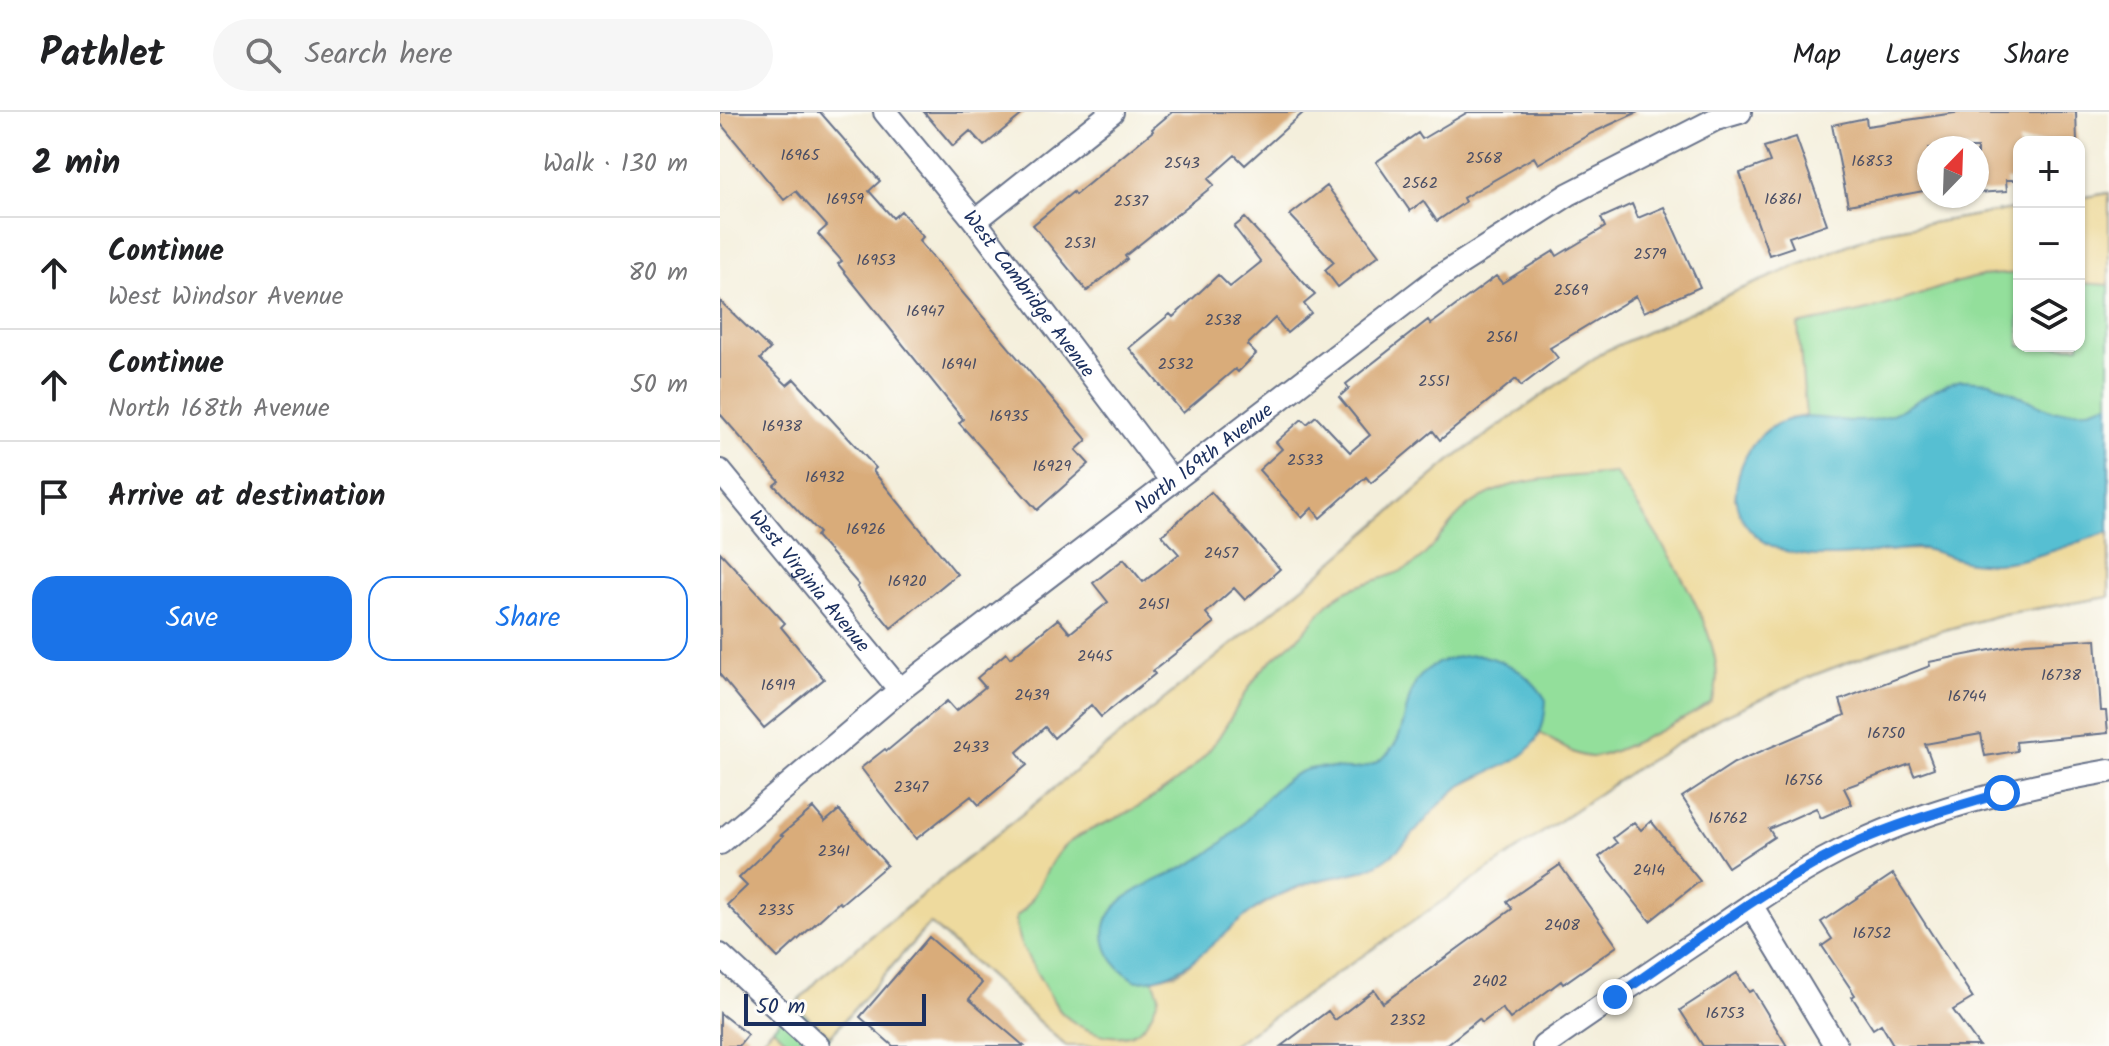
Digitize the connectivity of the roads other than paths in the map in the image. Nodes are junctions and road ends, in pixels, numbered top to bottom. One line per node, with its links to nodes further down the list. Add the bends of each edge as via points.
1 (885, 112): 5 (street, West Cambridge Avenue)
2 (1112, 112): 5 (street)
3 (1740, 112): 4 (street, North 169th Avenue)
4 (1715, 116): 7 (street, North 169th Avenue, via 1569,194 1439,277)
5 (975, 221): 7 (street, West Cambridge Avenue)
6 (720, 471): 8 (street, West Virginia Avenue)
7 (1171, 480): 8 (street, North 169th Avenue)
8 (900, 690): 10 (street, North 169th Avenue)
9 (2109, 771): 11 (street, via 2002,793 1892,827 1830,856)
10 (720, 843)
11 (1751, 905): 14 (street); 15 (street)
12 (720, 955): 13 (street)
13 (818, 1046)
14 (1544, 1046)
15 (1836, 1046)

